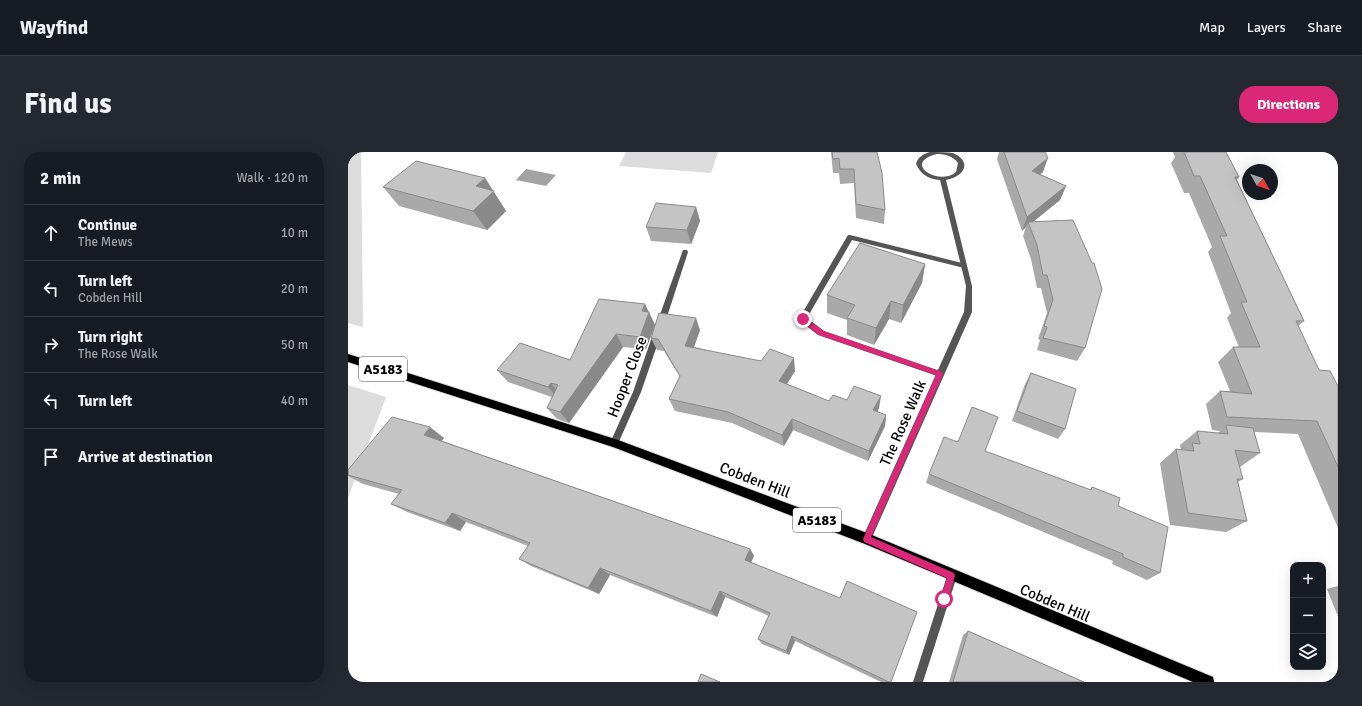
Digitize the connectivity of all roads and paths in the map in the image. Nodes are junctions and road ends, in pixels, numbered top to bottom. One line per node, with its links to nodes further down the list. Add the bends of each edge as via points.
1 (937, 152): 2 (street, via 923,156 918,166 926,175); 2 (street, via 953,155 962,164 958,174)
2 (943, 179): 4 (street, The Rose Walk)
3 (685, 252): 7 (street, Hooper Close, via 637,392)
4 (964, 266): 6 (street, The Rose Walk, via 969,286 968,312); 6 (street, via 850,237 803,319 822,333)
5 (348, 358): 7 (main road, Cobden Hill / A5183)
6 (940, 374): 8 (street, The Rose Walk)
7 (614, 443): 8 (main road, Cobden Hill / A5183)
8 (867, 539): 9 (main road, Cobden Hill / A5183)
9 (952, 576): 10 (street); 11 (main road, Cobden Hill / A5183)
10 (918, 682)
11 (1208, 682)

